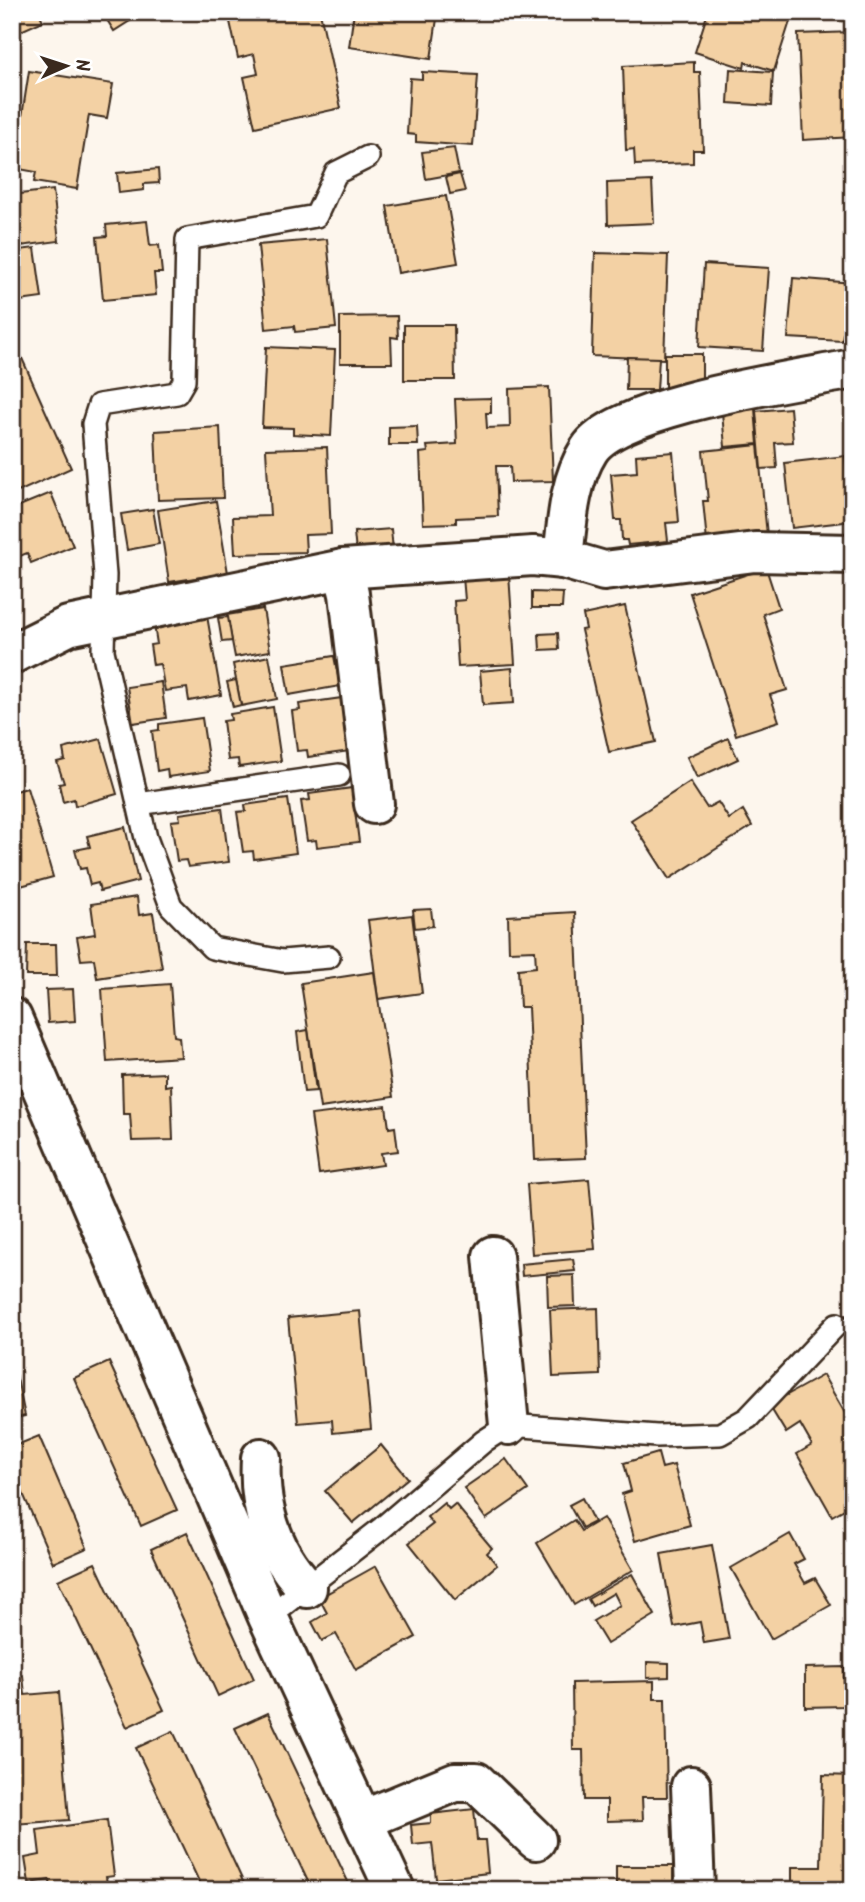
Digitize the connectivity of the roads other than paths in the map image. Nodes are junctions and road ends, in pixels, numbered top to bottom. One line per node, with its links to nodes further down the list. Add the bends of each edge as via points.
1 (368, 157): 6 (lane, via 336,173 316,216 187,239 184,381 177,393 99,405 93,424 105,575)
2 (853, 369): 4 (street, via 699,400 613,428 590,448 576,478)
3 (853, 554): 4 (street, via 755,552 604,570)
4 (563, 559): 5 (street, via 533,556)
5 (343, 569): 6 (street); 10 (street)
6 (102, 618): 7 (street, via 68,626); 9 (lane, via 103,651)
7 (12, 654)
8 (339, 775): 9 (lane)
9 (138, 804): 11 (lane, via 171,906 212,948 282,961)
10 (374, 804)
11 (329, 957)
12 (12, 1018): 18 (street)
13 (493, 1256): 15 (street)
14 (837, 1324): 15 (lane, via 748,1418 720,1434 657,1436)
15 (509, 1425): 17 (lane)
16 (261, 1458): 17 (street, via 259,1489 264,1516 289,1569)
17 (307, 1588): 18 (lane)
18 (268, 1617): 20 (street)
19 (691, 1786): 23 (street)
20 (363, 1820): 21 (street, via 455,1782 476,1782); 22 (street)
21 (536, 1840)
22 (395, 1890)
23 (695, 1890)

